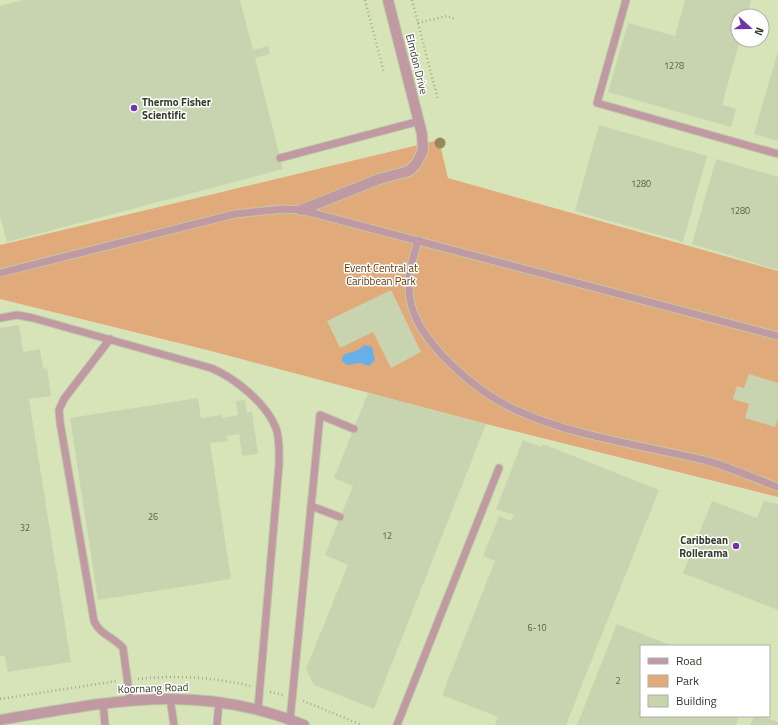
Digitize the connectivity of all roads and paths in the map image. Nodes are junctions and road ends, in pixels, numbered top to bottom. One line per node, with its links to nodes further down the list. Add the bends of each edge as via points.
1 (365, 0): 7 (path)
2 (388, 0): 9 (street, Elmdon Drive)
3 (412, 0): 6 (path)
4 (626, 0): 10 (lane, via 597,103)
5 (455, 19): 6 (path, via 448,16)
6 (418, 23): 8 (path)
7 (384, 73)
8 (438, 100)
9 (420, 121): 11 (lane); 12 (street, Elmdon Drive, via 423,151 409,171 379,179)
10 (778, 154)
11 (280, 158)
12 (300, 210): 13 (lane); 14 (lane, via 283,209 235,214)
13 (418, 240): 16 (lane); 20 (lane, via 410,269 409,288 413,312 428,340 456,369 498,400 548,423 738,470)
14 (0, 272)
15 (0, 318): 17 (lane, via 25,316)
16 (778, 336)
17 (110, 339): 24 (lane, via 64,399 59,410 94,621 101,632 123,648); 27 (lane, via 196,363 224,374 253,397 276,428 279,465)
18 (354, 429): 21 (lane, via 320,415)
19 (499, 468): 34 (lane)
20 (778, 487)
21 (311, 506): 22 (lane); 29 (lane)
22 (340, 517)
23 (170, 698): 24 (street, Koornang Road); 25 (street, Koornang Road); 31 (lane)
24 (130, 699): 26 (street, Koornang Road)
25 (219, 701): 27 (street, Koornang Road); 32 (lane)
26 (103, 702): 28 (street, Koornang Road); 30 (lane)
27 (258, 709): 29 (street, Koornang Road)
28 (0, 720)
29 (290, 720): 33 (street, Koornang Road)
30 (105, 725)
31 (174, 725)
32 (217, 725)
33 (304, 725)
34 (397, 725)

